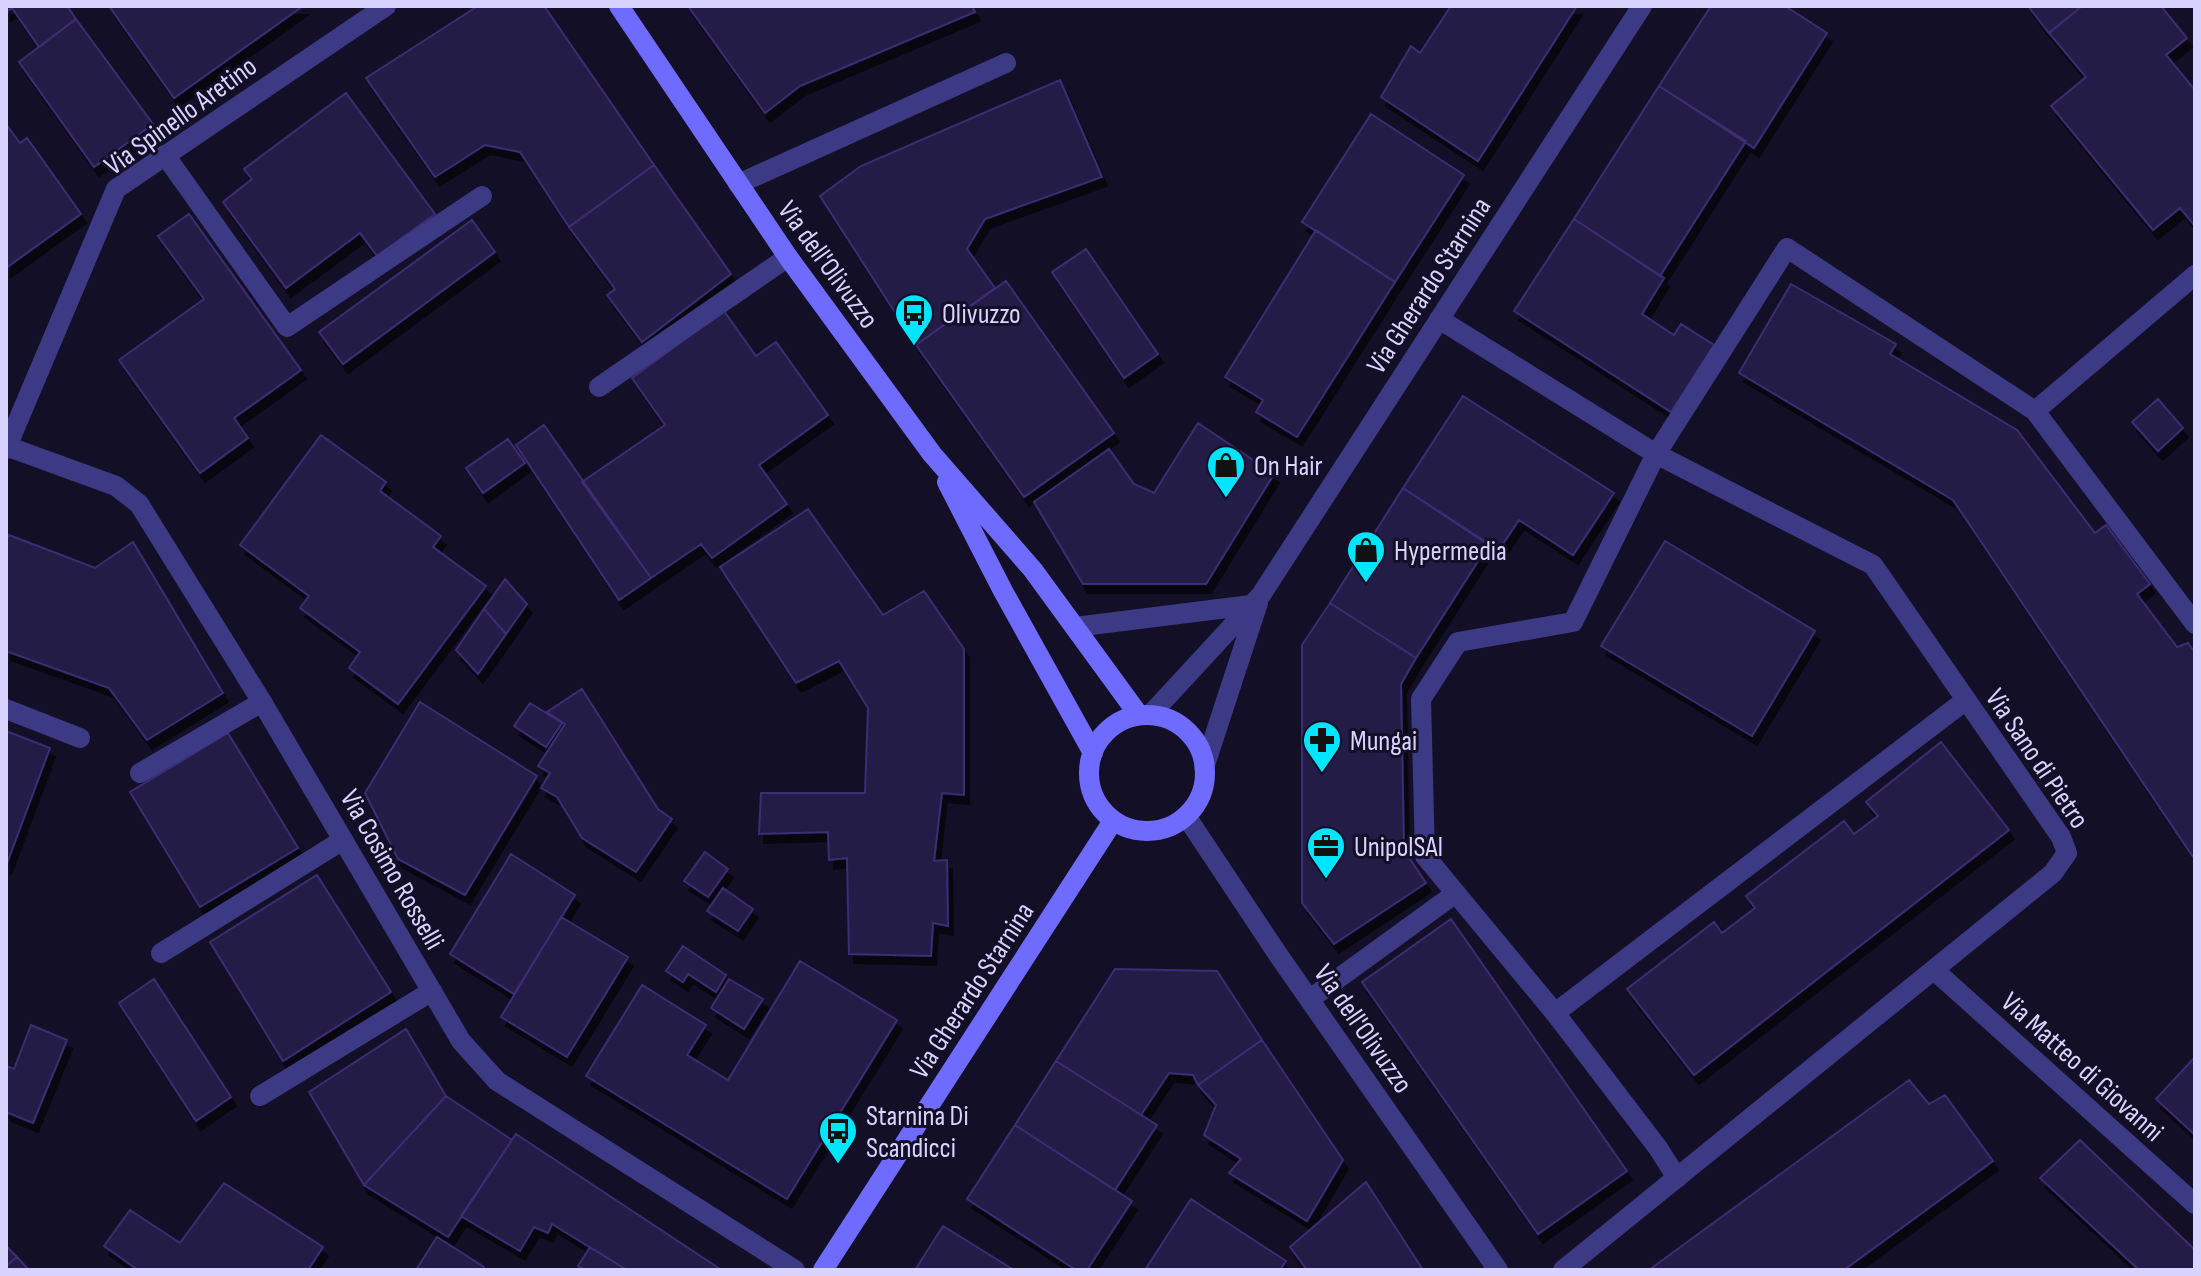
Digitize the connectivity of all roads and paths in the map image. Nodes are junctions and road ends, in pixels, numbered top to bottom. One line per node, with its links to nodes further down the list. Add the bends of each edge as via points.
1 (386, 6): 5 (street, Via Spinello Aretino)
2 (619, 6): 6 (street, Via dell'Olivuzzo)
3 (1642, 6): 10 (street, Via Gherardo Starnina)
4 (1006, 63): 6 (street, Via dell'Olivuzzo)
5 (165, 155): 7 (street, via 287,327); 13 (street, Via Spinello Aretino, via 116,189)
6 (738, 184): 8 (street, Via dell'Olivuzzo)
7 (482, 196)
8 (788, 257): 11 (street); 14 (street, Via dell'Olivuzzo)
9 (2195, 275): 12 (street)
10 (1439, 319): 15 (street, Via Sano di Pietro); 16 (street, Via Gherardo Starnina)
11 (599, 387)
12 (2035, 411): 15 (street, via 1787,248); 17 (street)
13 (6, 447): 20 (street, Via Cosimo Rosselli, via 116,486 139,504)
14 (932, 454): 18 (street, Via dell'Olivuzzo); 24 (street, Via dell'Olivuzzo)
15 (1656, 454): 19 (street, Via Sano di Pietro, via 1873,565); 30 (street, via 1573,622 1458,642 1421,699 1425,856)
16 (1256, 600): 18 (street); 22 (street, Via Gherardo Starnina); 25 (street, Via Gherardo Starnina)
17 (2195, 624)
18 (1075, 627): 22 (street, Via dell'Olivuzzo)
19 (1966, 700): 32 (street, Via Sano di Pietro, via 2067,853 2053,873); 35 (street)
20 (262, 702): 26 (street); 29 (street, Via Cosimo Rosselli)
21 (6, 709): 23 (street)
22 (1144, 714): 24 (street, via 1108,730); 25 (street, Via dell'Olivuzzo, via 1178,725 1192,736)
23 (80, 738)
24 (1093, 753): 28 (street, via 1089,783)
25 (1204, 768): 27 (street, via 1197,803)
26 (140, 773)
27 (1186, 816): 28 (street, via 1151,831); 34 (street, Via dell'Olivuzzo)
28 (1113, 821): 40 (street, Via Gherardo Starnina)
29 (343, 840): 31 (street); 33 (street, Via Cosimo Rosselli)
30 (1456, 893): 34 (street); 35 (street)
31 (161, 953)
32 (1934, 970): 37 (street, Via Sano di Pietro); 38 (street, Via Matteo di Giovanni)
33 (432, 991): 36 (street); 39 (street, Via Cosimo Rosselli, via 461,1041 497,1081)
34 (1310, 999): 41 (street, Via dell'Olivuzzo)
35 (1555, 1013): 37 (street)
36 (260, 1096)
37 (1677, 1178): 42 (street, Via Sano di Pietro)
38 (2195, 1204)
39 (795, 1270)
40 (823, 1270)
41 (1498, 1270)
42 (1563, 1270)

